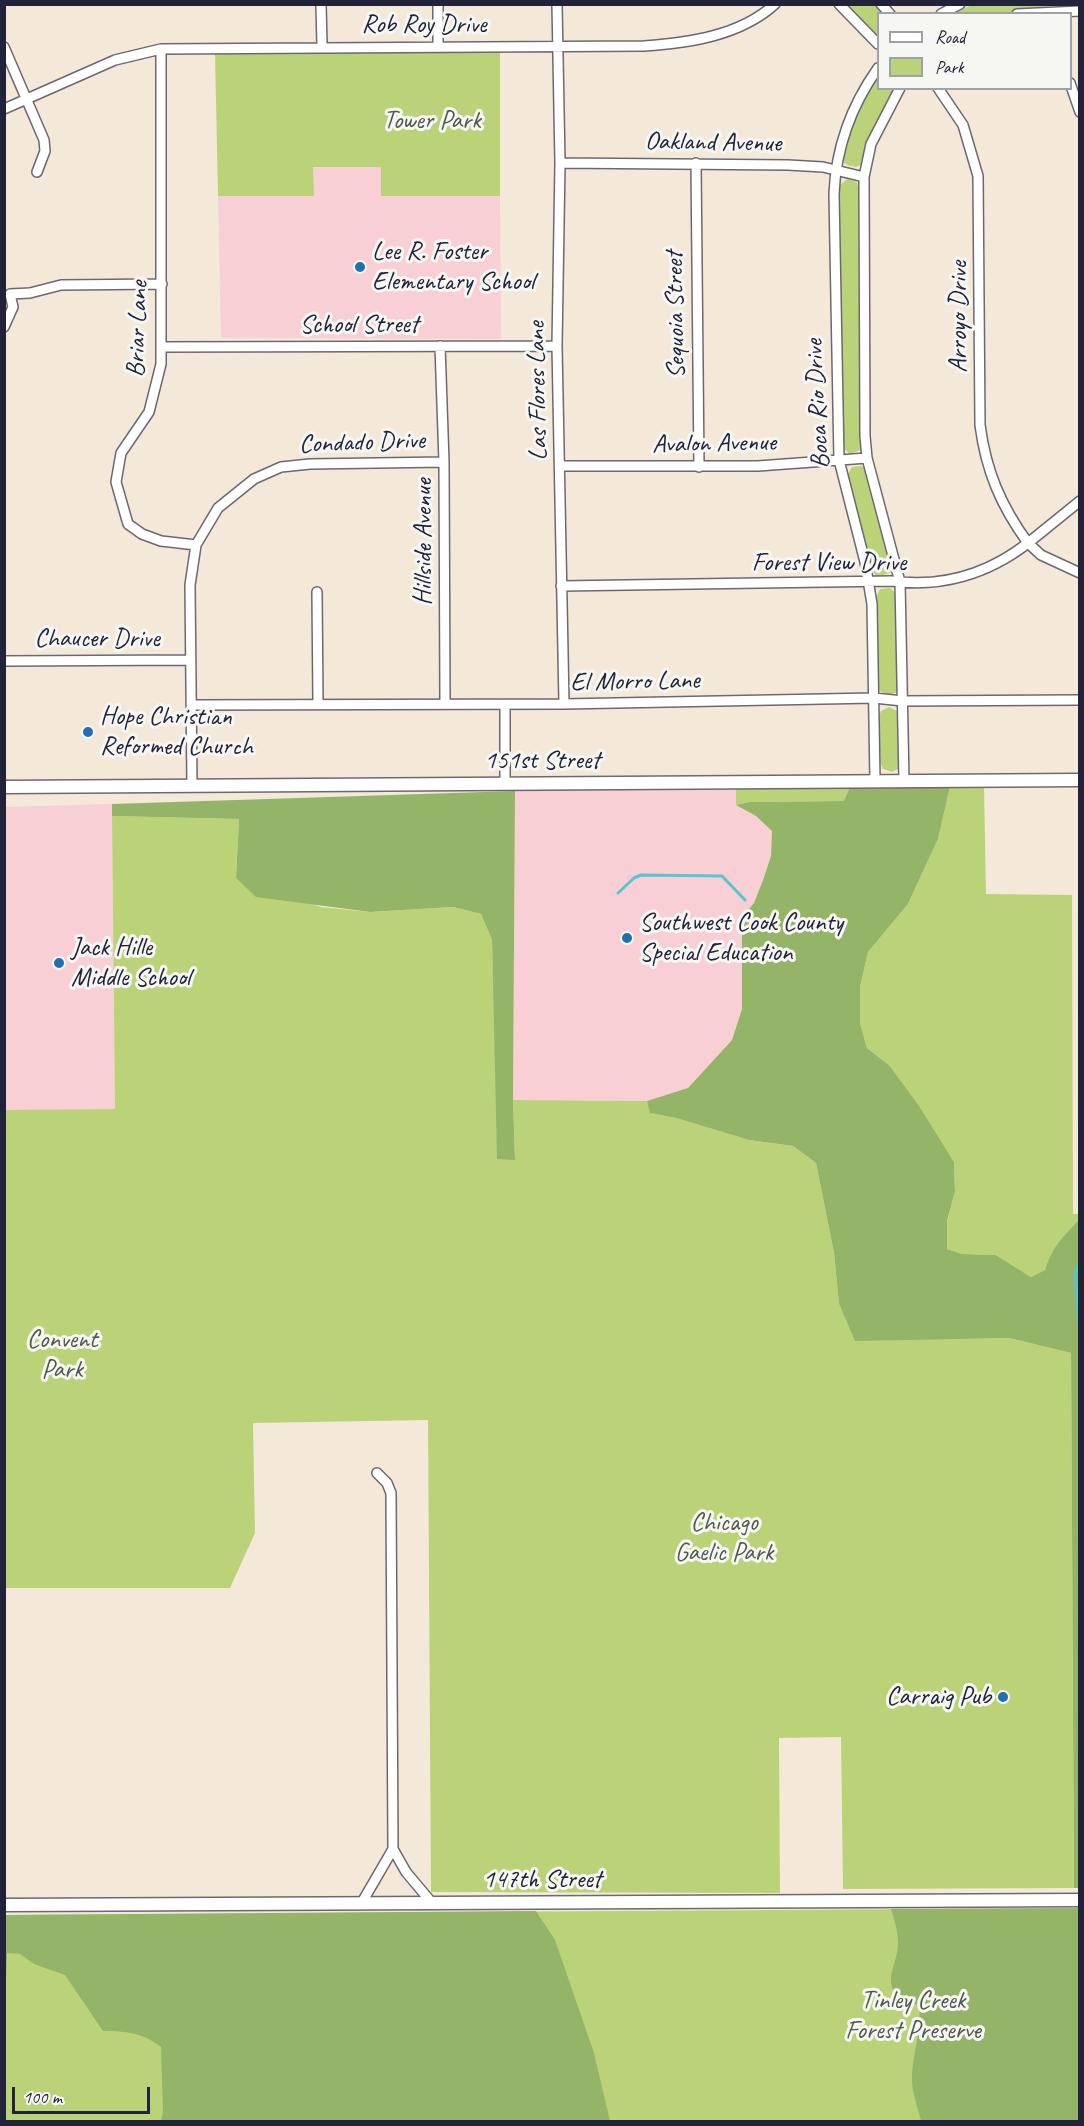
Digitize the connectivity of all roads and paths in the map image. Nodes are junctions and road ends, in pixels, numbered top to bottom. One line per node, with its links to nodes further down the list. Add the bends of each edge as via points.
1 (321, 4): 12 (street)
2 (438, 4): 13 (street)
3 (557, 4): 14 (street, Las Flores Lane)
4 (775, 4): 14 (street, Rob Roy Drive, via 744,24 683,42)
5 (839, 4): 11 (street)
6 (960, 4): 9 (street)
7 (1063, 10): 8 (street); 10 (street)
8 (1080, 11)
9 (945, 12)
10 (1040, 12)
11 (877, 42)
12 (322, 46): 13 (street, Rob Roy Drive); 16 (street, Rob Roy Drive)
13 (438, 46): 14 (street, Rob Roy Drive)
14 (558, 46): 25 (street, Las Flores Lane)
15 (4, 47): 21 (street)
16 (160, 49): 21 (street, Rob Roy Drive, via 115,60); 29 (street, Briar Lane)
17 (877, 71): 26 (street, Boca Rio Drive, via 850,113)
18 (1072, 86): 23 (street)
19 (899, 90): 28 (street, Boca Rio Drive, via 871,144)
20 (939, 90): 40 (street, Arroyo Drive, via 963,125 978,176 983,451 998,497)
21 (28, 99): 22 (street, Rob Roy Drive); 27 (street, via 44,140 45,151)
22 (4, 109)
23 (1080, 112)
24 (696, 163): 25 (street, Oakland Avenue); 26 (street, Oakland Avenue); 38 (street, Sequoia Street)
25 (560, 164): 32 (street, Las Flores Lane)
26 (835, 170): 28 (street, Oakland Avenue); 35 (street, Boca Rio Drive)
27 (37, 172)
28 (864, 177): 34 (street, Boca Rio Drive)
29 (162, 285): 30 (street, via 61,285 10,294 13,306); 33 (street, Briar Lane)
30 (4, 327)
31 (440, 346): 32 (street, School Street); 33 (street, School Street); 36 (street, Hillside Avenue)
32 (556, 346): 37 (street, Las Flores Lane)
33 (161, 347): 41 (street, Briar Lane, via 155,397 121,453 116,482 128,524 161,541)
34 (867, 458): 35 (street, Avalon Avenue); 43 (street, Boca Rio Drive)
35 (838, 460): 38 (street, Avalon Avenue); 44 (street, Boca Rio Drive)
36 (444, 462): 41 (street, Condado Drive, via 281,467 234,492 218,508); 52 (street, Hillside Avenue)
37 (560, 466): 38 (street, Avalon Avenue); 45 (street, Las Flores Lane)
38 (699, 466)
39 (1080, 501): 40 (street, Forest View Drive)
40 (1028, 543): 42 (street, via 1041,555); 43 (street, Forest View Drive, via 1010,557 959,578 932,583)
41 (196, 545): 47 (street, Condado Drive, via 190,585)
42 (1080, 573)
43 (900, 582): 44 (street, Forest View Drive); 51 (street, Boca Rio Drive)
44 (868, 583): 45 (street, Forest View Drive); 49 (street, Boca Rio Drive)
45 (561, 586): 54 (street, Las Flores Lane)
46 (317, 592): 53 (street)
47 (190, 660): 48 (street, Chaucer Drive); 55 (street, Condado Drive)
48 (4, 661)
49 (874, 698): 51 (street, El Morro Lane); 54 (street, El Morro Lane); 58 (street, Boca Rio Drive)
50 (1080, 700): 51 (street, El Morro Lane)
51 (903, 701): 59 (street, Boca Rio Drive)
52 (445, 702): 53 (street, El Morro Lane); 56 (street, El Morro Lane)
53 (318, 703): 55 (street, El Morro Lane)
54 (564, 704): 56 (street, El Morro Lane)
55 (192, 705): 61 (street, Condado Drive)
56 (505, 705): 60 (street)
57 (1080, 780): 59 (street, 151st Street)
58 (875, 781): 59 (street, 151st Street); 60 (street, 151st Street)
59 (904, 781)
60 (505, 783): 61 (street, 151st Street)
61 (192, 786): 62 (street, 151st Street)
62 (4, 787)
63 (377, 1473): 64 (street, via 391,1493)
64 (393, 1849): 66 (street); 67 (street)
65 (1080, 1900): 66 (street, 147th Street)
66 (432, 1903): 67 (street, 147th Street)
67 (361, 1904): 68 (street, 147th Street)
68 (4, 1905)

